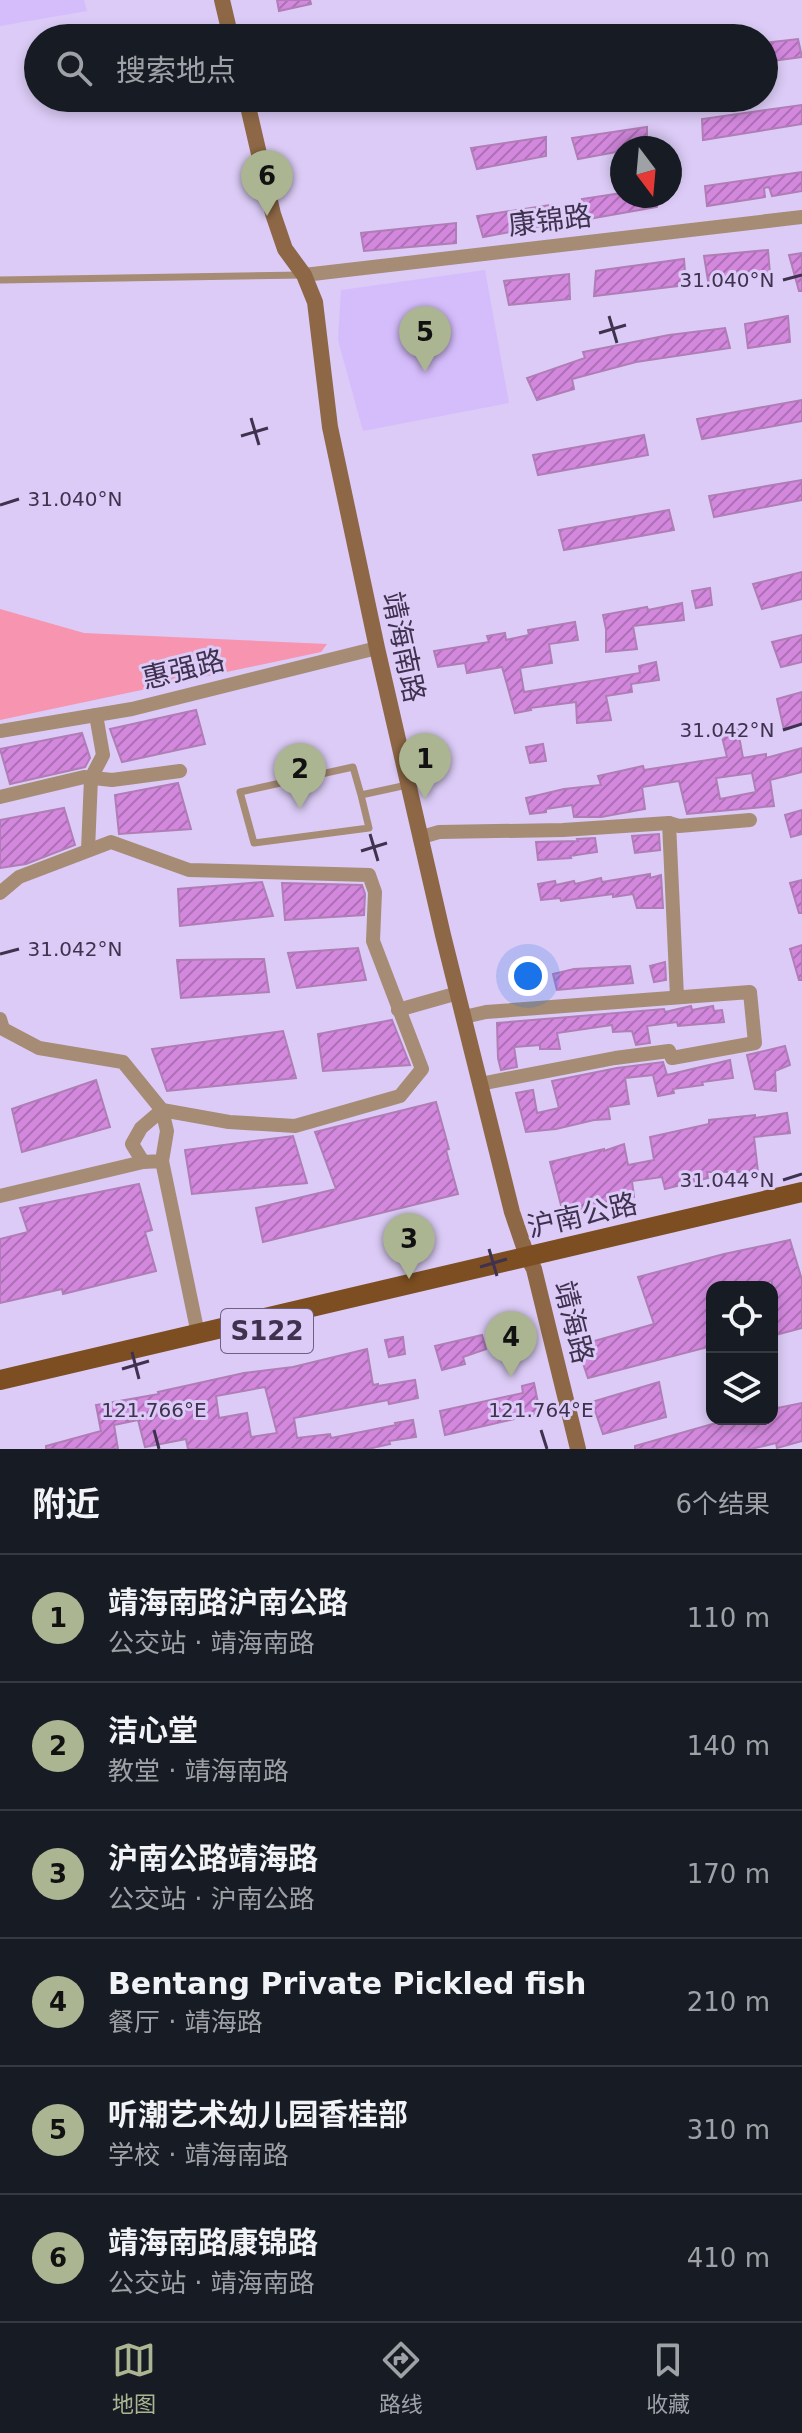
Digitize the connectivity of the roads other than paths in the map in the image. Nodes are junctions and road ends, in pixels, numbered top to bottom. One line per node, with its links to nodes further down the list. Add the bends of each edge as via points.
1 (222, 0): 2 (street)
2 (228, 24)
3 (249, 112): 5 (street, 靖海南路, via 273,214 285,249)
4 (802, 217): 5 (street, 康锦路)
5 (304, 275): 6 (lane); 7 (street, 靖海南路, via 315,302 330,427)
6 (0, 280)
7 (376, 640): 8 (street, 惠强路); 12 (street, 靖海南路)
8 (96, 715): 9 (street, 惠强路); 11 (street, via 103,755)
9 (0, 731)
10 (180, 771): 11 (street)
11 (91, 778): 14 (street); 18 (street)
12 (409, 784): 13 (lane); 17 (street, 靖海南路)
13 (361, 795): 13 (lane, via 353,767 240,792 254,843 369,828)
14 (0, 797)
15 (750, 820): 16 (street)
16 (669, 823): 17 (street, via 439,832); 21 (street)
17 (422, 837): 20 (street, 靖海南路)
18 (88, 850): 19 (street, via 19,877); 22 (street, via 111,842 189,870 369,875 375,892 373,941)
19 (0, 893)
20 (458, 993): 22 (street); 23 (street, 靖海南路)
21 (677, 997): 23 (street); 25 (street, via 750,992 755,1043 672,1058 669,1051 615,1058)
22 (398, 1010): 26 (street, via 422,1069 400,1096 295,1126)
23 (464, 1017): 25 (street, 靖海南路)
24 (0, 1019): 26 (street, via 3,1029 39,1048 123,1062)
25 (480, 1084): 32 (street, 靖海南路, via 512,1212)
26 (162, 1110): 27 (street, via 167,1131); 28 (street, via 132,1144)
27 (162, 1161): 28 (street); 33 (street)
28 (143, 1162): 30 (street)
29 (802, 1192): 32 (main road, 沪南公路 / S122)
30 (0, 1196)
31 (802, 1206): 32 (main road, 沪南公路 / S122)
32 (531, 1263): 33 (main road, 沪南公路 / S122); 35 (main road, 沪南公路 / S122); 36 (street, 靖海路)
33 (198, 1334): 34 (main road, 沪南公路 / S122)
34 (0, 1380)
35 (0, 1393)
36 (578, 1449)

